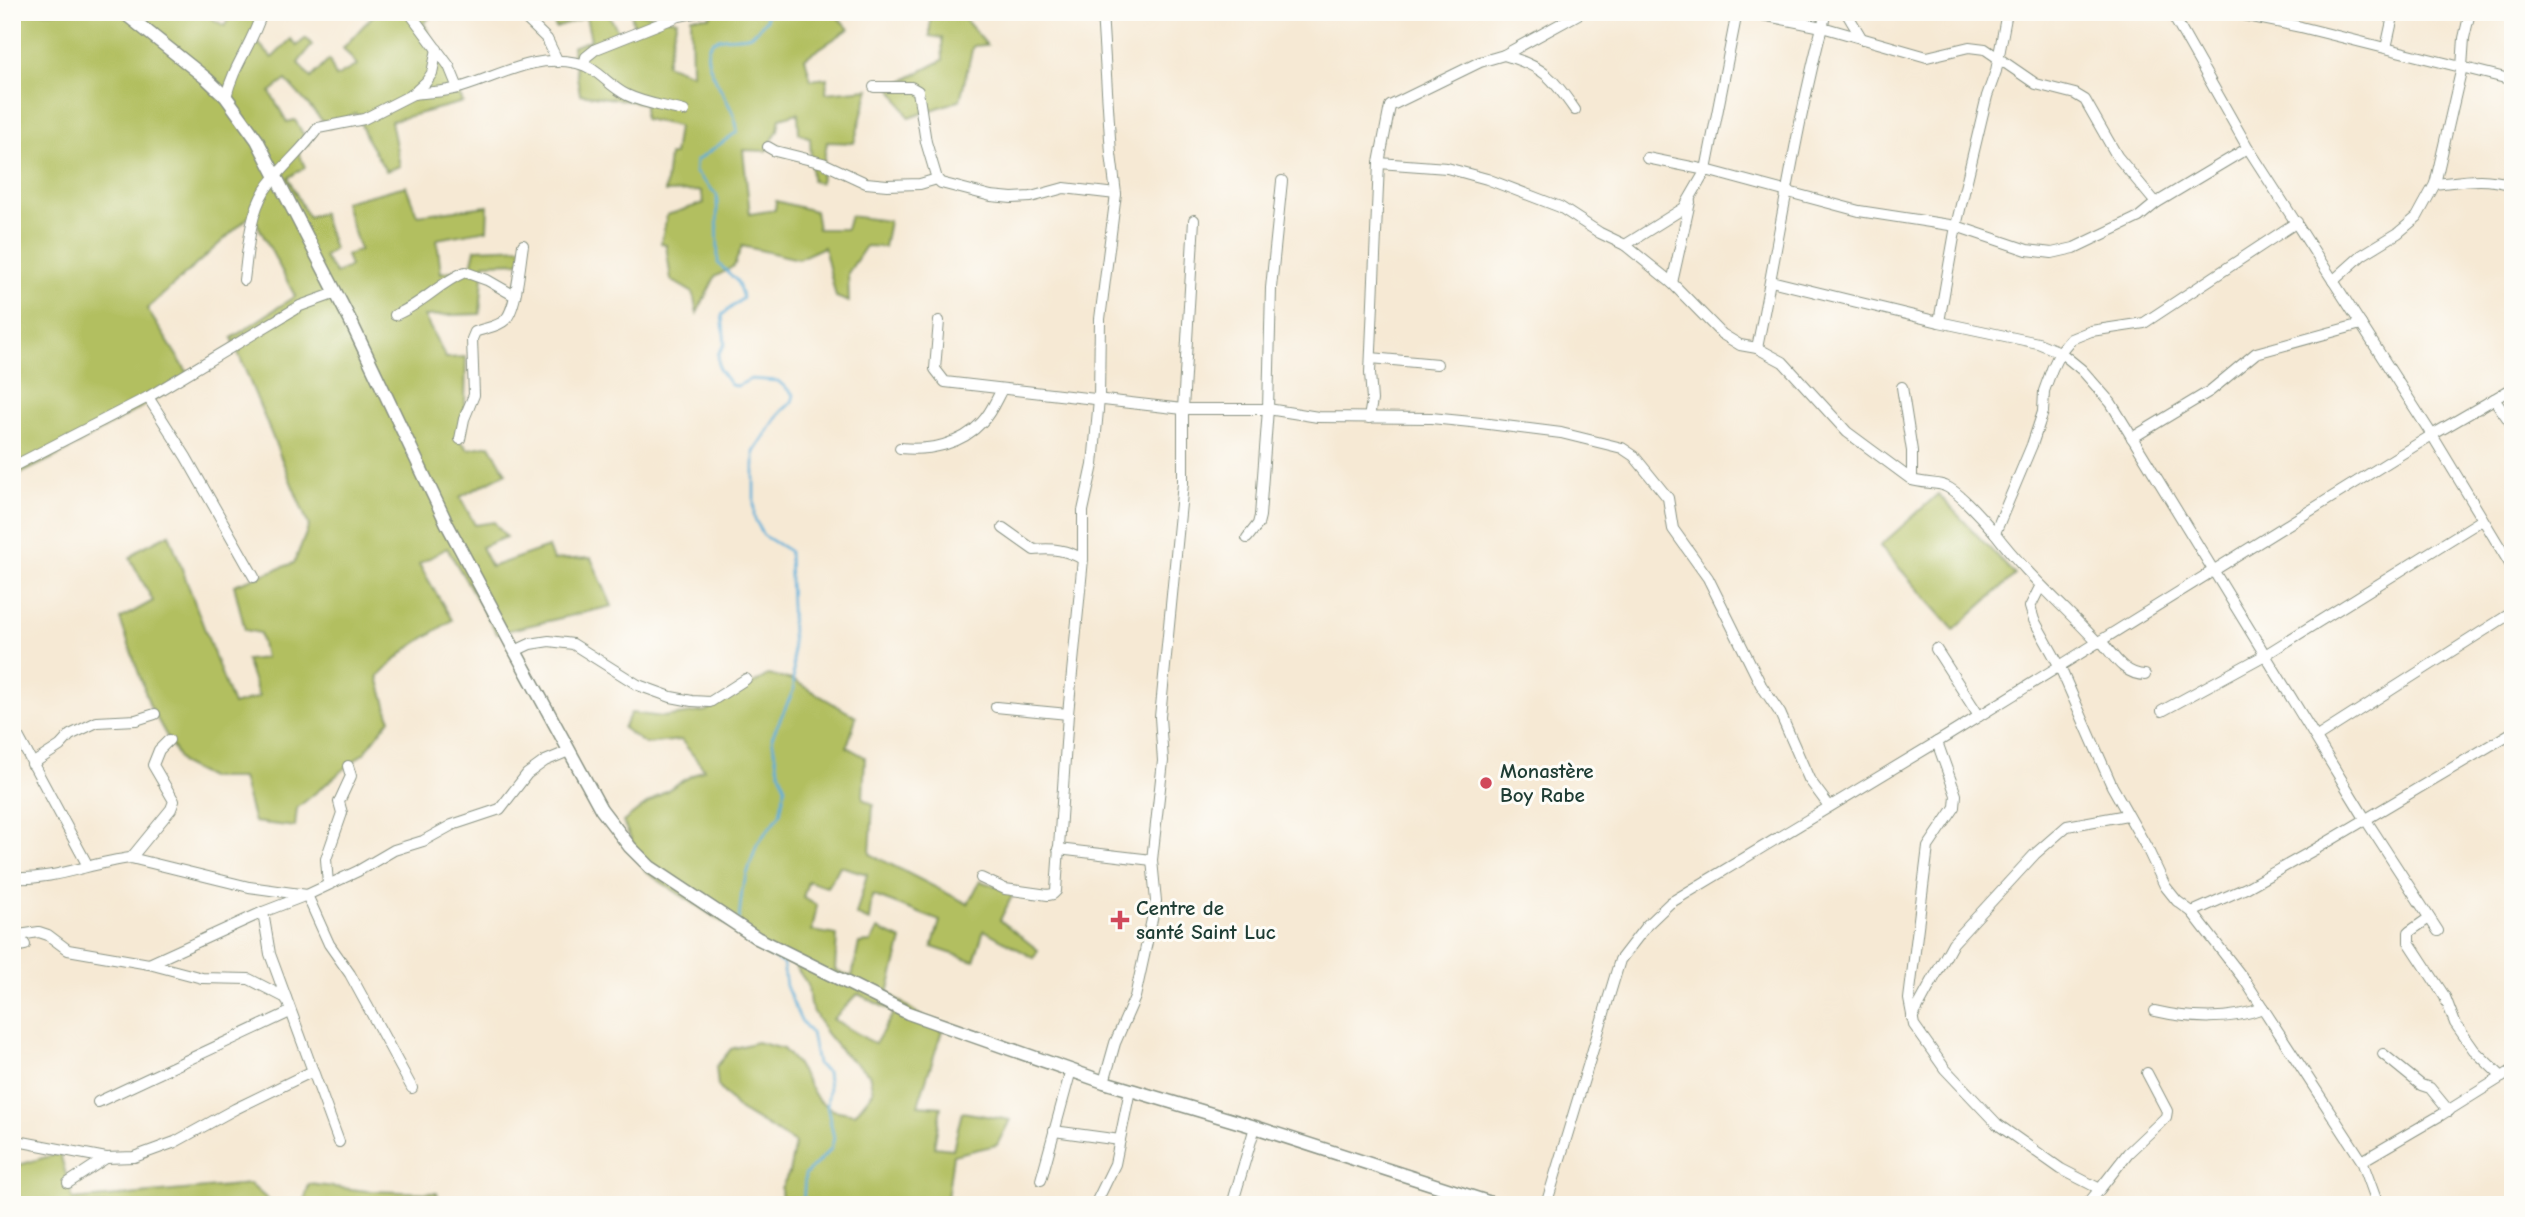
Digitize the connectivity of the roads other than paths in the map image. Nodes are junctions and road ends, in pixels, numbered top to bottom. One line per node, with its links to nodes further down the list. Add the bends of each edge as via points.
1 (123, 12): 32 (main road)
2 (262, 12): 32 (street, via 233,71)
3 (409, 12): 22 (street)
4 (519, 12): 25 (street, via 547,39)
5 (699, 12): 26 (street, via 596,49)
6 (845, 12): 7 (street)
7 (852, 12)
8 (1102, 12): 46 (street)
9 (1582, 12): 23 (street)
10 (1737, 12): 39 (street)
11 (1747, 12): 19 (street)
12 (1826, 12): 19 (street)
13 (1846, 12): 20 (street)
14 (2007, 12): 24 (street)
15 (2171, 12): 36 (street)
16 (2228, 12): 21 (street)
17 (2394, 12): 21 (street)
18 (2470, 12): 27 (street)
19 (1822, 27): 20 (street); 45 (street)
20 (1862, 39): 24 (street, via 1927,57 1969,47 1985,49)
21 (2386, 48): 27 (street)
22 (437, 49): 30 (street); 31 (street, via 432,72)
23 (1504, 55): 33 (street, via 1532,65 1554,80); 38 (street, via 1390,106)
24 (1998, 59): 48 (street, via 2036,84 2085,100 2117,156); 51 (street)
25 (558, 62): 26 (street); 30 (street, via 532,61)
26 (584, 65): 34 (street, via 627,95)
27 (2462, 67): 28 (street); 43 (street)
28 (2513, 80)
29 (874, 87): 41 (street, via 918,91)
30 (458, 88): 31 (street)
31 (413, 94): 40 (street, via 365,119 318,128)
32 (226, 97): 40 (main road)
33 (1575, 110)
34 (684, 111)
35 (768, 147): 41 (street, via 823,163 866,183 920,184)
36 (2248, 148): 48 (street); 50 (street)
37 (1647, 158): 39 (street)
38 (1379, 163): 52 (street, via 1447,167 1487,179 1546,200); 66 (street)
39 (1706, 170): 45 (street); 47 (street)
40 (277, 175): 54 (street, via 254,216); 58 (main road)
41 (937, 179): 46 (street, via 1012,198 1064,188)
42 (1282, 181): 75 (street, via 1271,288)
43 (2435, 184): 44 (street, via 2468,178); 56 (street, via 2417,217)
44 (2513, 185)
45 (1785, 192): 51 (street, via 1859,211); 55 (street)
46 (1116, 194): 72 (street, via 1100,319)
47 (1690, 202): 52 (street); 57 (street)
48 (2156, 203): 51 (street, via 2096,239 2052,253 2027,250)
49 (1194, 220): 74 (street)
50 (2297, 222): 56 (street); 65 (street, via 2144,323 2091,331 2071,339)
51 (1956, 226): 62 (street)
52 (1625, 245): 57 (street)
53 (523, 246): 59 (street)
54 (244, 280)
55 (1771, 281): 62 (street); 64 (street)
56 (2333, 281): 63 (street)
57 (1672, 283): 64 (street, via 1722,334 1740,345)
58 (336, 293): 71 (street, via 262,326); 96 (main road, via 441,513)
59 (515, 296): 60 (street, via 465,272); 80 (street, via 508,318 475,332 472,339 474,395)
60 (395, 315)
61 (939, 321): 69 (street, via 935,369 940,378)
62 (1940, 322): 65 (street, via 2004,334)
63 (2361, 324): 78 (street); 79 (street, via 2256,353 2210,391)
64 (1757, 348): 83 (street, via 1783,362 1847,432)
65 (2060, 352): 79 (street, via 2111,403); 86 (street, via 2044,391 2043,412 2032,445)
66 (1370, 358): 67 (street); 76 (street)
67 (1437, 365)
68 (1902, 387): 83 (street)
69 (1002, 388): 72 (street); 81 (street, via 983,422 970,433 936,448)
70 (2513, 388): 73 (street)
71 (148, 397): 82 (street); 91 (street)
72 (1099, 399): 74 (street); 88 (street, via 1083,511)
73 (2494, 399): 77 (street); 78 (street)
74 (1183, 409): 75 (street); 119 (street, via 1183,484 1160,718 1163,761)
75 (1268, 409): 76 (street, via 1318,417); 87 (street, via 1260,516)
76 (1369, 418): 114 (street, via 1431,418 1561,433 1622,448 1634,456 1668,498 1673,529 1708,578 1761,685 1780,713 1809,779)
77 (2513, 426)
78 (2432, 435): 84 (street); 90 (street)
79 (2132, 438): 90 (street)
80 (460, 439)
81 (900, 448)
82 (12, 467)
83 (1912, 480): 86 (street, via 1944,485)
84 (2482, 520): 89 (street); 97 (street)
85 (1003, 528): 88 (street, via 1034,550 1054,548)
86 (1995, 533): 92 (street)
87 (1247, 538)
88 (1083, 559): 104 (street)
89 (2513, 569)
90 (2214, 572): 94 (street); 97 (street)
91 (254, 577)
92 (2040, 587): 94 (street); 98 (street, via 2030,607)
93 (2513, 612): 108 (street)
94 (2099, 642): 98 (street); 99 (street, via 2124,668)
95 (1936, 649): 105 (street)
96 (515, 652): 100 (street, via 549,641 573,644 638,685 692,701 709,702); 111 (main road)
97 (2265, 655): 102 (street); 108 (street)
98 (2059, 665): 105 (street); 115 (street)
99 (2145, 674)
100 (746, 679)
101 (996, 708): 104 (street)
102 (2162, 711)
103 (155, 714): 112 (street, via 97,722 70,735)
104 (1068, 714): 117 (street)
105 (1979, 716): 110 (street)
106 (12, 725): 112 (street)
107 (2513, 732): 116 (street)
108 (2316, 737): 116 (street)
109 (169, 740): 118 (street, via 153,765 174,801)
110 (1937, 742): 114 (street); 137 (street, via 1956,795 1955,807 1928,847 1909,999)
111 (569, 751): 123 (street, via 527,774 500,809 394,850); 139 (main road, via 601,809 630,847 650,867 747,931 908,1013)
112 (32, 764): 120 (street)
113 (348, 766): 123 (street, via 351,776 339,802 342,813 326,859)
114 (1829, 806): 162 (street, via 1670,903 1629,946 1615,972)
115 (2127, 815): 126 (street, via 2165,886); 137 (street, via 2067,826 2035,854 1953,943)
116 (2366, 820): 126 (street, via 2246,888); 127 (street)
117 (1058, 849): 119 (street); 122 (street, via 1054,894 1005,889)
118 (131, 858): 120 (street); 124 (street, via 249,887)
119 (1152, 860): 144 (street, via 1156,901 1135,997)
120 (88, 866): 121 (street, via 51,877)
121 (12, 878)
122 (981, 878)
123 (328, 884): 124 (street)
124 (307, 895): 125 (street); 145 (street, via 329,944)
125 (263, 912): 132 (street); 133 (street, via 270,954)
126 (2192, 912): 134 (street)
127 (2429, 918): 129 (street); 143 (street, via 2409,932 2410,942 2445,997 2455,1023)
128 (12, 925): 130 (street)
129 (2438, 931)
130 (19, 935): 131 (street, via 25,945); 132 (street, via 39,932 68,950)
131 (12, 948)
132 (149, 964): 133 (street, via 202,978 249,979)
133 (286, 998): 136 (street)
134 (2263, 1008): 135 (street, via 2223,1017); 155 (street)
135 (2155, 1011)
136 (290, 1012): 141 (street); 147 (street)
137 (1912, 1018): 158 (street, via 1945,1069 1997,1124 2061,1169)
138 (2383, 1054): 148 (street, via 2430,1088)
139 (1070, 1070): 144 (main road); 150 (street)
140 (2513, 1070): 143 (street)
141 (313, 1071): 153 (street); 154 (street, via 175,1142 134,1157)
142 (2147, 1073): 158 (street, via 2166,1117 2128,1153)
143 (2501, 1077): 148 (street)
144 (1104, 1082): 146 (main road)
145 (412, 1088)
146 (1130, 1090): 149 (main road); 152 (street)
147 (98, 1102)
148 (2449, 1111): 155 (street)
149 (1255, 1127): 160 (street); 161 (main road)
150 (1054, 1131): 152 (street); 156 (street)
151 (12, 1140): 154 (street)
152 (1120, 1140): 159 (street, via 1112,1172)
153 (339, 1142)
154 (106, 1158): 157 (street)
155 (2362, 1161): 164 (street)
156 (1041, 1180)
157 (68, 1184)
158 (2100, 1189): 163 (street)
159 (1095, 1205)
160 (1231, 1205)
161 (1497, 1205)
162 (1546, 1205)
163 (2087, 1205)
164 (2378, 1205)

